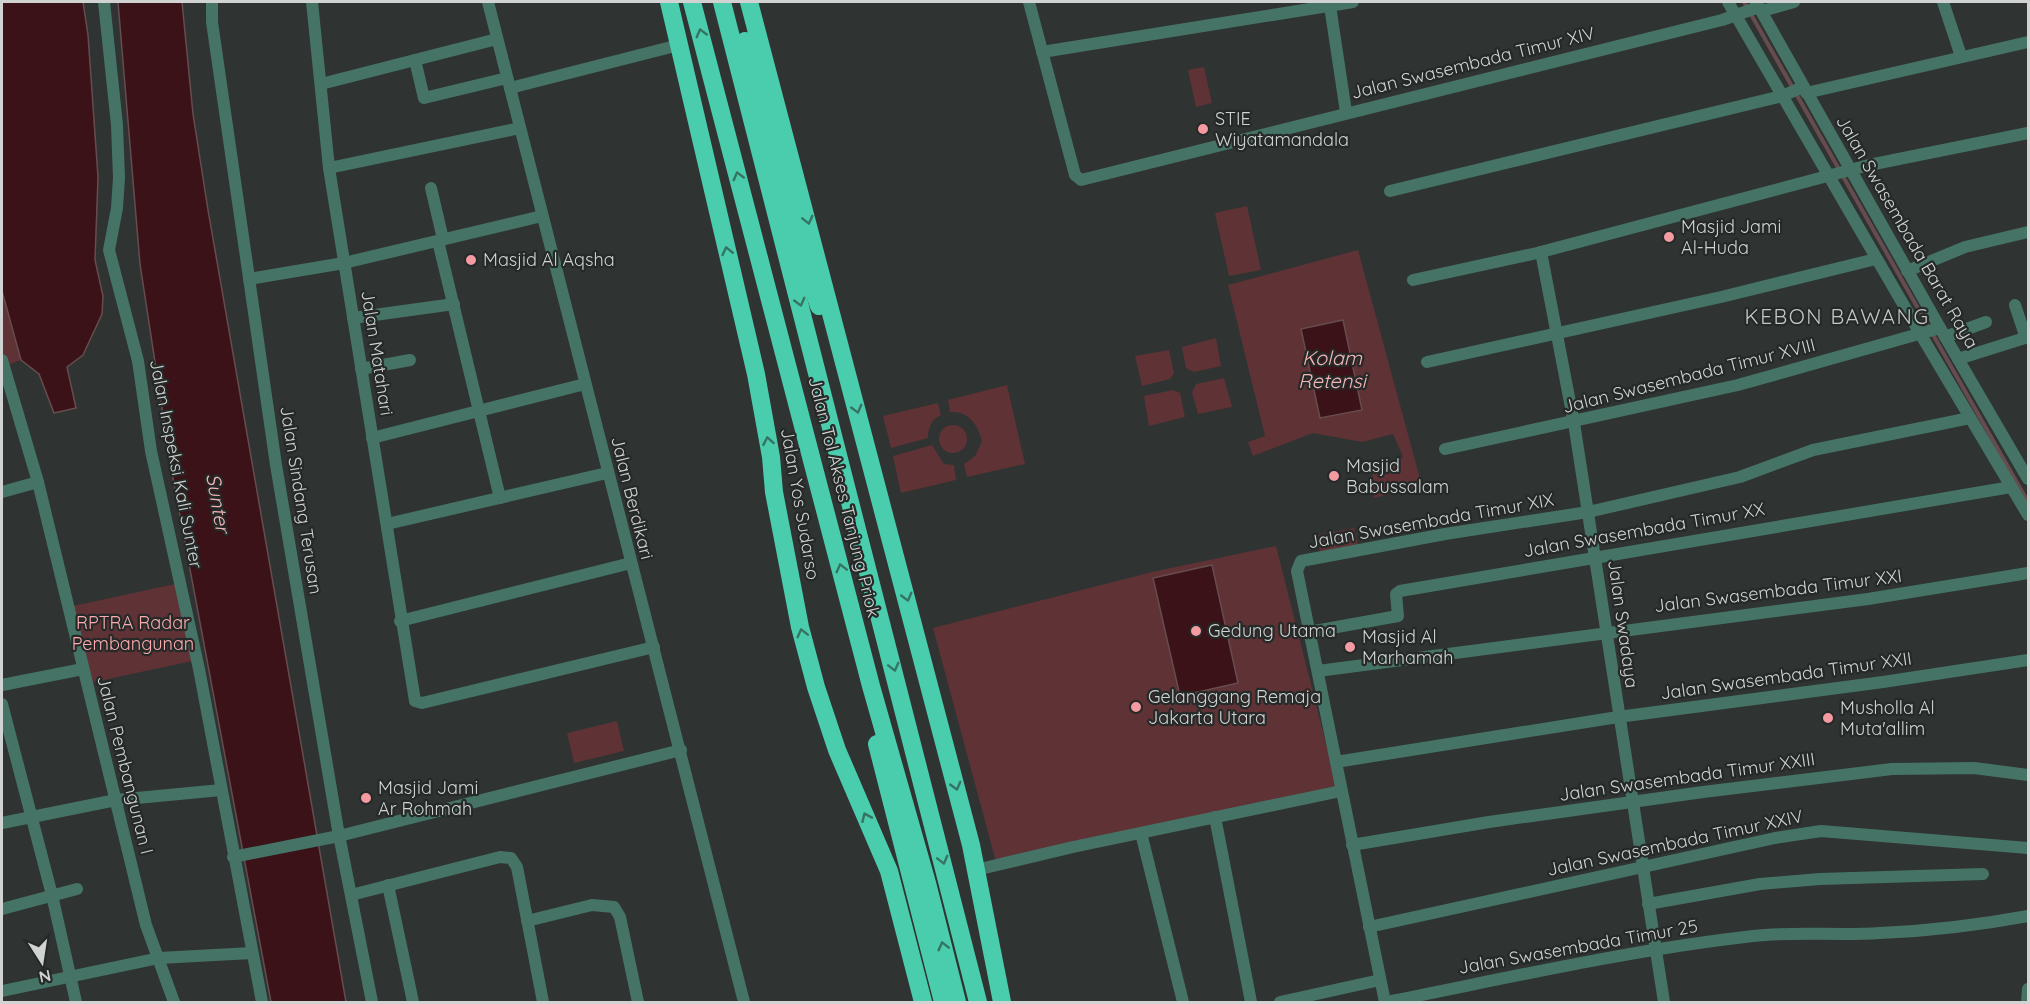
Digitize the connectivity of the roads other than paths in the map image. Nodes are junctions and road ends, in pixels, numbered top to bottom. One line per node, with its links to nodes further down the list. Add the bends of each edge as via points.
1 (104, 2): 91 (street, Jalan Inspeksi Kali Sunter, via 119,178 109,250 138,361 151,451)
2 (212, 2): 43 (street, Jalan Sindang Terusan)
3 (312, 2): 25 (street, Jalan Matahari)
4 (488, 2): 18 (street, Jalan Berdikari)
5 (669, 2): 20 (highway, Jalan Yos Sudarso)
6 (692, 2): 89 (highway, Jalan Tol Akses Tanjung Priok, one-way to 6, via 871,686)
7 (722, 2): 133 (highway, Jalan Tol Akses Tanjung Priok, one-way to 133)
8 (735, 2): 52 (highway, via 808,275 821,314)
9 (749, 2): 52 (highway, one-way to 52)
10 (1029, 2): 21 (street)
11 (1353, 2): 15 (street)
12 (1728, 2): 17 (street)
13 (1794, 2): 16 (street, Jalan Swasembada Timur XIV)
14 (1943, 2): 22 (street)
15 (1330, 6): 21 (street); 28 (street)
16 (1758, 7): 17 (street, Jalan Swasembada Timur XIV); 26 (street, Jalan Swasembada Barat Raya)
17 (1738, 14): 27 (street); 28 (street, Jalan Swasembada Timur XIV)
18 (497, 39): 23 (street); 24 (street, Jalan Berdikari)
19 (2028, 42): 22 (street)
20 (679, 45): 24 (street); 130 (highway, Jalan Yos Sudarso, one-way to 20, via 889,871 837,750 800,627 756,374)
21 (1042, 52): 28 (street, Jalan Swasembada Timur XIV, via 1079,179)
22 (1961, 56): 26 (street)
23 (415, 60): 24 (street, via 424,98); 25 (street)
24 (508, 83): 29 (street, Jalan Berdikari)
25 (321, 84): 31 (street, Jalan Matahari)
26 (1804, 89): 27 (street); 32 (street, Jalan Swasembada Barat Raya)
27 (1783, 95): 33 (street); 35 (street)
28 (1346, 112)
29 (520, 129): 31 (street); 36 (street, Jalan Berdikari)
30 (2028, 133): 32 (street)
31 (329, 168): 41 (street, Jalan Matahari)
32 (1849, 170): 33 (street); 42 (street, Jalan Swasembada Barat Raya)
33 (1832, 175): 39 (street); 40 (street)
34 (431, 188): 38 (street)
35 (1390, 191)
36 (542, 216): 38 (street); 58 (street, Jalan Berdikari)
37 (2028, 232): 42 (street, via 1965,247)
38 (441, 240): 41 (street); 45 (street)
39 (1541, 252): 44 (street); 49 (street, Jalan Swadaya)
40 (1876, 259): 49 (street); 50 (street)
41 (344, 263): 43 (street); 47 (street, Jalan Matahari)
42 (1907, 271): 50 (street, Jalan Swasembada Barat Raya)
43 (249, 279): 99 (street, Jalan Sindang Terusan, via 276,465)
44 (1413, 280)
45 (454, 304): 47 (street); 59 (street)
46 (2015, 305): 51 (street)
47 (353, 318): 57 (street, Jalan Matahari)
48 (1986, 322): 50 (street, Jalan Swasembada Timur XVIII)
49 (1557, 332): 55 (street); 61 (street, Jalan Swadaya)
50 (1934, 333): 53 (street, Jalan Swasembada Barat Raya); 60 (street); 61 (street, Jalan Swasembada Timur XVIII)
51 (2027, 338): 53 (street)
52 (838, 341): 104 (highway, one-way to 104)
53 (1958, 359): 64 (street, Jalan Swasembada Barat Raya)
54 (410, 360): 57 (street)
55 (1427, 362)
56 (3, 366): 67 (street, Jalan Pembangunan I)
57 (361, 369): 62 (street, Jalan Matahari)
58 (585, 384): 59 (street); 65 (street, Jalan Berdikari)
59 (481, 411): 62 (street); 70 (street)
60 (1970, 418): 68 (street); 71 (street, Jalan Swasembada Timur XIX, via 1813,450 1740,477)
61 (1574, 423): 63 (street, Jalan Swasembada Timur XVIII); 71 (street, Jalan Swadaya)
62 (372, 438): 73 (street, Jalan Matahari)
63 (1445, 449)
64 (2024, 461): 66 (street, Jalan Swasembada Barat Raya)
65 (607, 473): 70 (street); 75 (street, Jalan Berdikari)
66 (2028, 479)
67 (38, 482): 69 (street); 82 (street, Jalan Pembangunan I)
68 (2011, 487): 72 (street); 74 (street, Jalan Swasembada Timur XX)
69 (2, 492)
70 (500, 498): 73 (street)
71 (1588, 512): 74 (street, Jalan Swadaya); 79 (street, Jalan Swasembada Timur XIX, via 1305,560 1297,572)
72 (2028, 515)
73 (387, 524): 77 (street, Jalan Matahari)
74 (1596, 556): 78 (street, Jalan Swadaya); 79 (street, Jalan Swasembada Timur XX, via 1400,591 1396,596 1398,616)
75 (631, 563): 77 (street); 80 (street, Jalan Berdikari)
76 (2028, 573): 78 (street, Jalan Swasembada Timur XXI, via 1868,599)
77 (400, 621): 80 (street, Jalan Matahari, via 416,703)
78 (1607, 631): 83 (street, Jalan Swasembada Timur XXI); 86 (street, Jalan Swadaya)
79 (1309, 632): 83 (street, Jalan Swasembada Timur XIX)
80 (654, 647): 87 (street, Jalan Berdikari)
81 (2028, 660): 86 (street, Jalan Swasembada Timur XXII)
82 (83, 669): 84 (street); 93 (street, Jalan Pembangunan I)
83 (1318, 671): 88 (street, Jalan Swasembada Timur XIX)
84 (2, 686)
85 (2, 704): 95 (street)
86 (1618, 717): 88 (street, Jalan Swasembada Timur XXII); 94 (street, Jalan Swadaya)
87 (681, 750): 99 (street); 129 (street, Jalan Berdikari)
88 (1336, 762): 92 (street, Jalan Swasembada Timur XIX)
89 (889, 769): 131 (highway); 132 (highway, Jalan Tol Akses Tanjung Priok, one-way to 89)
90 (2028, 775): 94 (street, Jalan Swasembada Timur XXIII, via 1974,768 1892,769)
91 (221, 790): 93 (street); 102 (street, Jalan Inspeksi Kali Sunter)
92 (1341, 791): 96 (street); 100 (street, Jalan Swasembada Timur XIX)
93 (116, 800): 95 (street); 117 (street, Jalan Pembangunan I, via 146,925)
94 (1631, 802): 100 (street, Jalan Swasembada Timur XXIII); 103 (street, Jalan Swadaya)
95 (31, 817): 97 (street); 108 (street)
96 (1215, 817): 98 (street); 136 (street)
97 (2, 823)
98 (1141, 833): 104 (street); 135 (street)
99 (339, 836): 102 (street); 109 (street, Jalan Sindang Terusan)
100 (1352, 845): 114 (street, Jalan Swasembada Timur XIX)
101 (2028, 848): 103 (street, Jalan Swasembada Timur XXIV, via 1821,831)
102 (237, 856): 116 (street, Jalan Inspeksi Kali Sunter)
103 (1641, 868): 110 (street, Jalan Swadaya); 114 (street, Jalan Swasembada Timur XXIV)
104 (976, 870): 134 (highway)
105 (1983, 874): 110 (street, via 1770,883)
106 (388, 885): 109 (street); 113 (street, via 500,857 511,858 517,867); 126 (street)
107 (77, 889): 108 (street)
108 (52, 895): 111 (street); 118 (street)
109 (351, 895): 125 (street, Jalan Sindang Terusan)
110 (1648, 904): 115 (street, Jalan Swadaya)
111 (2, 909)
112 (2028, 916): 115 (street, Jalan Swasembada Timur 25, via 1972,926 1756,936)
113 (527, 921): 127 (street); 128 (street, via 592,905 615,907)
114 (1369, 927): 119 (street, Jalan Swasembada Timur XIX)
115 (1656, 949): 138 (street, Jalan Swasembada Timur 25); 139 (street, Jalan Swadaya)
116 (252, 953): 117 (street); 124 (street, Jalan Inspeksi Kali Sunter)
117 (159, 958): 118 (street); 123 (street, Jalan Pembangunan I)
118 (71, 977): 121 (street); 122 (street)
119 (1380, 980): 137 (street); 138 (street, Jalan Swasembada Timur XIX)
120 (2028, 989): 140 (street)
121 (2, 991)
122 (76, 1002)
123 (174, 1002)
124 (262, 1002)
125 (372, 1002)
126 (413, 1002)
127 (543, 1002)
128 (638, 1002)
129 (744, 1002)
130 (923, 1002)
131 (943, 1002)
132 (957, 1002)
133 (978, 1002)
134 (1002, 1002)
135 (1183, 1002)
136 (1251, 1002)
137 (1280, 1002)
138 (1386, 1002)
139 (1664, 1002)
140 (2027, 1002)

